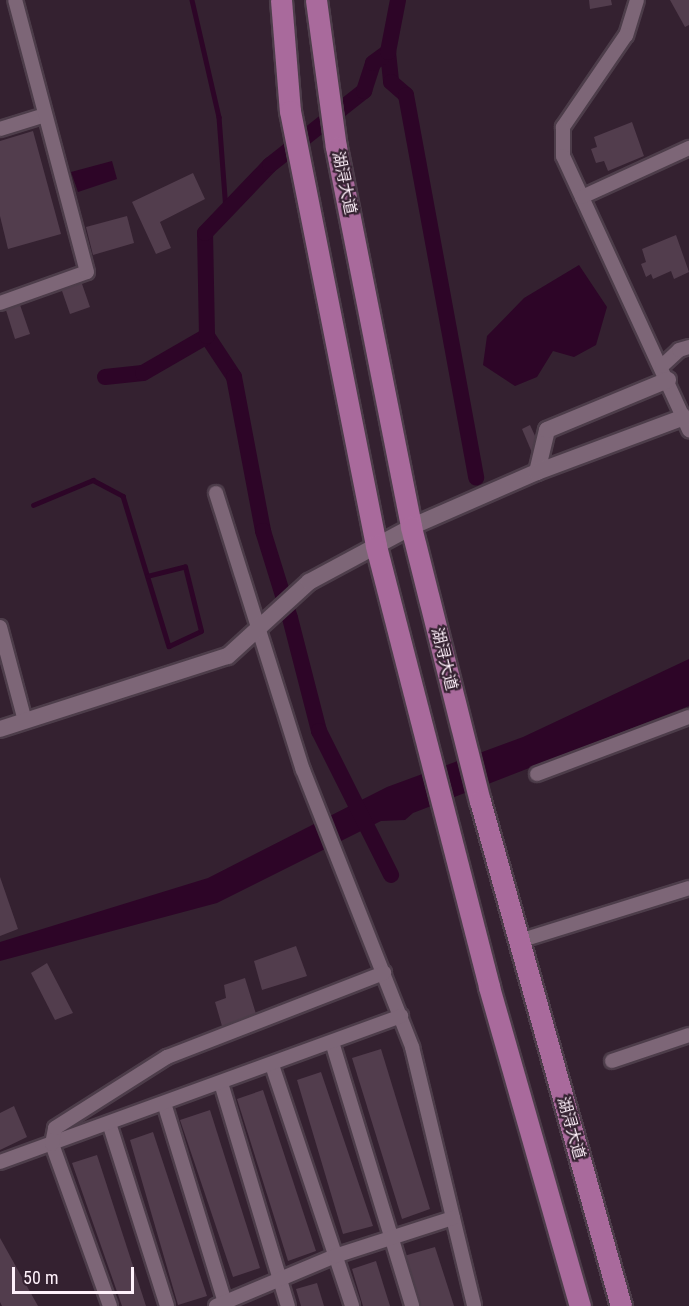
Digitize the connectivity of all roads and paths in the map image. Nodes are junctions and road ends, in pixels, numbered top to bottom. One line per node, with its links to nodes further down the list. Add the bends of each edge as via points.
1 (15, 0): 5 (street)
2 (281, 0): 16 (main road, via 290,111)
3 (316, 0): 15 (main road, 湖浔大道, via 336,147)
4 (637, 0): 8 (street, via 626,35 563,127 562,156)
5 (45, 115): 6 (street); 9 (street, via 87,272)
6 (0, 129)
7 (689, 148): 8 (street)
8 (582, 197): 11 (street)
9 (0, 303)
10 (689, 347): 11 (street, via 679,350)
11 (665, 373): 12 (street); 13 (street, via 547,430)
12 (686, 424): 13 (street)
13 (537, 472): 15 (street)
14 (216, 493): 17 (street)
15 (411, 527): 16 (street); 24 (main road, 湖浔大道)
16 (376, 546): 17 (street, via 309,582); 47 (main road, via 489,987)
17 (261, 626): 20 (street, via 228,656); 25 (street, via 303,770)
18 (0, 627): 20 (street)
19 (689, 717): 22 (street)
20 (25, 721): 21 (street)
21 (0, 729)
22 (537, 774)
23 (689, 888): 24 (street)
24 (519, 941): 48 (main road, 湖浔大道)
25 (384, 973): 26 (street); 34 (street, via 167,1057 55,1128)
26 (401, 1016): 28 (street); 36 (street)
27 (689, 1035): 29 (street)
28 (332, 1042): 30 (street); 37 (street)
29 (612, 1061)
30 (272, 1065): 31 (street); 38 (street)
31 (221, 1083): 32 (street); 39 (street)
32 (164, 1103): 33 (street); 40 (street)
33 (109, 1123): 34 (street); 42 (street)
34 (52, 1144): 35 (street); 41 (street)
35 (0, 1162)
36 (453, 1218): 37 (street); 46 (street)
37 (391, 1238): 38 (street); 45 (street)
38 (336, 1256): 39 (street); 44 (street)
39 (280, 1277): 40 (street); 43 (street)
40 (222, 1304)
41 (110, 1306)
42 (167, 1306)
43 (288, 1306)
44 (352, 1306)
45 (412, 1306)
46 (474, 1306)
47 (580, 1306)
48 (621, 1306)

